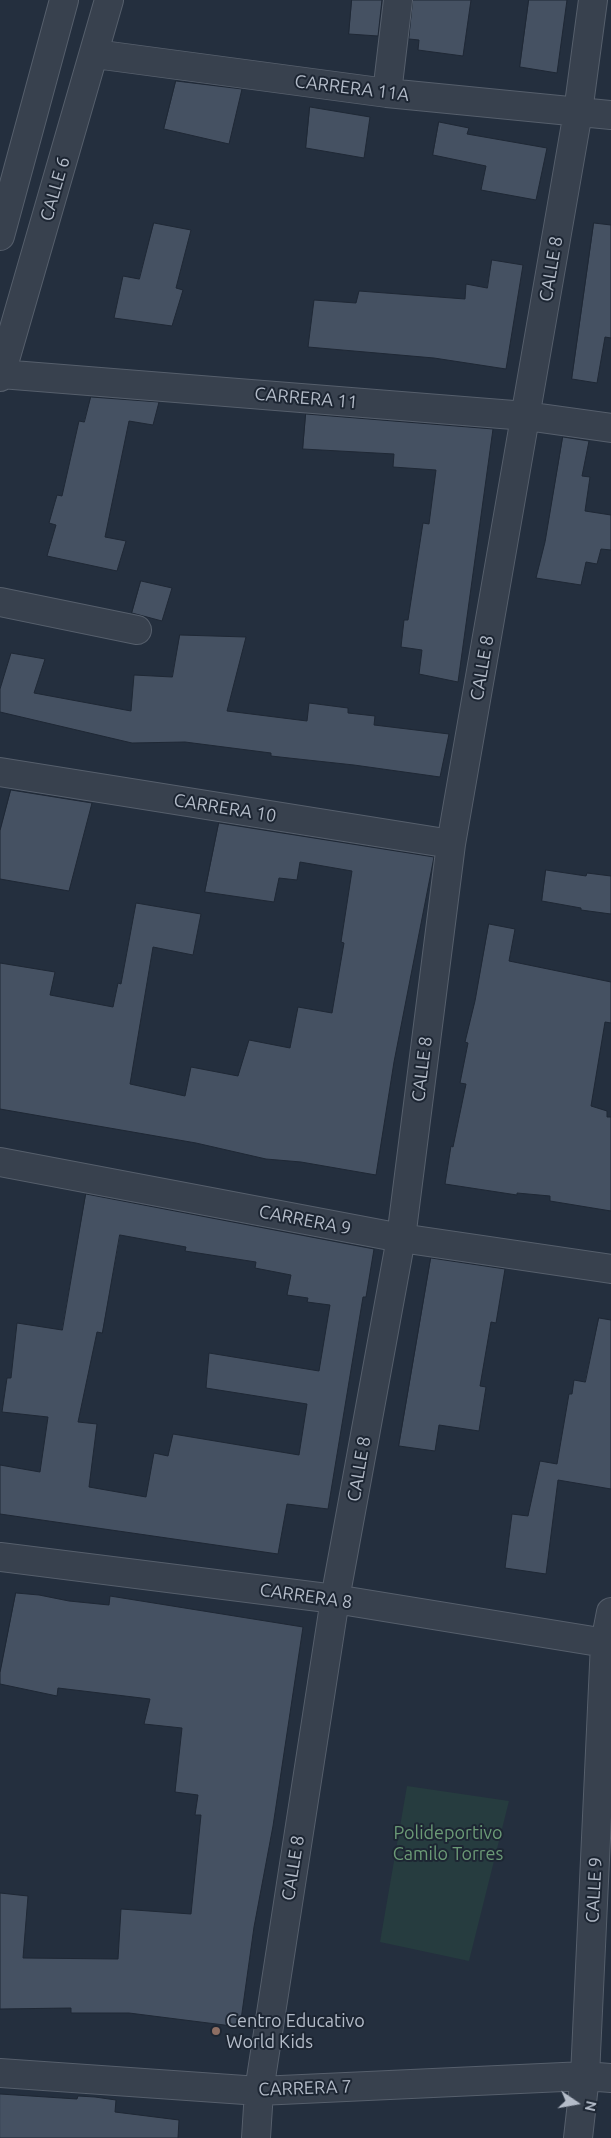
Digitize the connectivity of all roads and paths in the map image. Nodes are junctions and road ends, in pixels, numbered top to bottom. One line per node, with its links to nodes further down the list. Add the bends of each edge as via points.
1 (64, 0): 9 (street)
2 (110, 0): 5 (street, CALLE 6)
3 (398, 0): 6 (street)
4 (593, 0): 7 (street, CALLE 8)
5 (95, 54): 6 (street, CARRERA 11A); 10 (street, CALLE 6)
6 (387, 93): 7 (street, CARRERA 11A)
7 (578, 112): 8 (street, CARRERA 11A); 11 (street, CALLE 8)
8 (611, 115)
9 (0, 236)
10 (0, 375): 11 (street, CARRERA 11)
11 (526, 416): 12 (street, CARRERA 11); 16 (street, CALLE 8)
12 (611, 428)
13 (0, 602): 14 (street)
14 (137, 630)
15 (0, 772): 16 (street, CARRERA 10)
16 (451, 844): 18 (street, CALLE 8)
17 (0, 1162): 18 (street, CARRERA 9)
18 (401, 1238): 19 (street, CARRERA 9); 21 (street, CALLE 8)
19 (611, 1269)
20 (0, 1557): 21 (street, CARRERA 8)
21 (335, 1599): 23 (street, CARRERA 8); 26 (street, CALLE 8)
22 (611, 1612): 23 (street, CALLE 9)
23 (608, 1643): 25 (street, CALLE 9)
24 (0, 2073): 26 (street, CARRERA 7)
25 (598, 2077): 26 (street, CARRERA 7); 28 (street, CALLE 9)
26 (259, 2091): 27 (street, CALLE 8)
27 (256, 2138)
28 (578, 2138)

